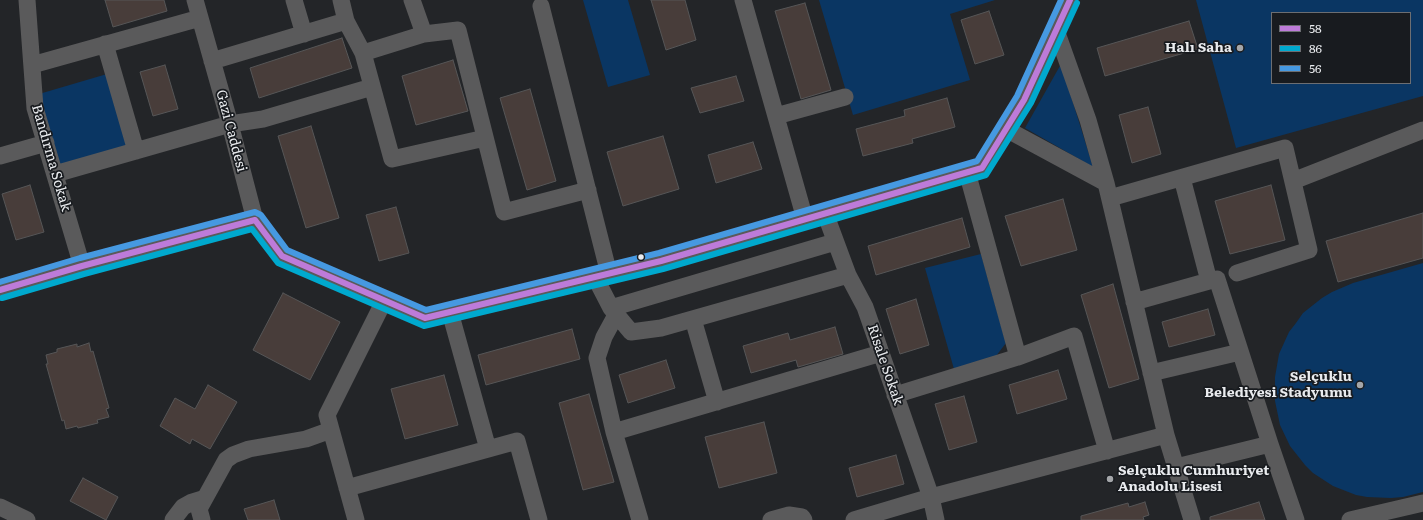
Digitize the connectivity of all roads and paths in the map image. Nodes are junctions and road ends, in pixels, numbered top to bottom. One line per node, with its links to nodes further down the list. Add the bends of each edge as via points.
1 (27, 0): 17 (street, Bandırma Sokak)
2 (194, 0): 9 (street, Gazi Caddesi)
3 (294, 0): 12 (street)
4 (341, 0): 10 (street)
5 (412, 0): 13 (street)
6 (743, 0): 20 (street)
7 (1070, 0): 11 (street)
8 (541, 6): 32 (street)
9 (200, 18): 14 (street); 16 (street, Gazi Caddesi)
10 (346, 21): 12 (street); 15 (street)
11 (1056, 30): 22 (street, via 1024,100); 33 (street, via 1088,120)
12 (304, 34): 16 (street)
13 (424, 34): 15 (street); 24 (street, via 458,30)
14 (105, 44): 17 (street); 26 (street)
15 (363, 53): 18 (street)
16 (212, 61): 21 (street, Gazi Caddesi)
17 (32, 65): 25 (street, Bandırma Sokak, via 35,108)
18 (372, 87): 21 (street, via 263,119); 24 (street, via 392,159)
19 (845, 97): 20 (street)
20 (776, 116): 35 (street)
21 (230, 124): 26 (street); 36 (street, Gazi Caddesi)
22 (1006, 130): 28 (street, via 982,168); 33 (street)
23 (1423, 130): 31 (street)
24 (485, 138): 32 (street, via 504,212)
25 (46, 143): 27 (street); 29 (street, Bandırma Sokak)
26 (136, 151): 29 (street)
27 (0, 156)
28 (967, 172): 34 (street); 51 (street)
29 (55, 174): 38 (street, Bandırma Sokak)
30 (1182, 178): 31 (street, via 1285,148); 33 (street); 42 (street)
31 (1293, 181): 39 (street, via 1309,250)
32 (588, 190): 41 (street)
33 (1108, 191): 45 (street)
34 (825, 213): 35 (street); 37 (street, Risale Sokak)
35 (806, 219): 41 (street)
36 (255, 220): 38 (street); 44 (street, Gazi Caddesi, via 282,256)
37 (835, 242): 40 (street, Risale Sokak); 47 (street)
38 (82, 266): 43 (street)
39 (1237, 273)
40 (848, 275): 48 (street); 50 (street, Risale Sokak, via 865,307)
41 (602, 276): 46 (street); 47 (street)
42 (1209, 281): 45 (street); 49 (street, via 1217,279)
43 (3, 290)
44 (384, 301): 46 (street, via 425,318); 55 (street, via 327,414)
45 (1134, 302): 52 (street)
46 (450, 312): 59 (street)
47 (614, 312): 48 (street, via 631,332 661,328); 56 (street, via 597,358)
48 (693, 319): 54 (street)
49 (1240, 352): 52 (street); 58 (street)
50 (881, 353): 53 (street, Risale Sokak); 54 (street)
51 (1018, 357): 53 (street); 60 (street, via 1074,336)
52 (1151, 373): 57 (street)
53 (895, 395): 63 (street, Risale Sokak)
54 (717, 402): 56 (street)
55 (331, 430): 62 (street); 64 (street, via 233,455 226,460)
56 (614, 432): 72 (street)
57 (1166, 435): 60 (street); 61 (street)
58 (1270, 444): 61 (street); 78 (street)
59 (488, 449): 62 (street); 71 (street, via 517,442)
60 (1107, 451): 63 (street)
61 (1176, 467): 77 (street)
62 (347, 488): 70 (street)
63 (930, 497): 75 (street); 76 (street, Risale Sokak)
64 (206, 498): 68 (street, via 183,507); 69 (street, via 199,509)
65 (1423, 503): 79 (street)
66 (0, 507): 67 (street)
67 (26, 520)
68 (173, 520)
69 (202, 520)
70 (356, 520)
71 (539, 520)
72 (640, 520)
73 (771, 520): 74 (street, via 789,515 802,517)
74 (804, 520)
75 (854, 520)
76 (936, 520)
77 (1192, 520)
78 (1296, 520)
79 (1350, 520)

